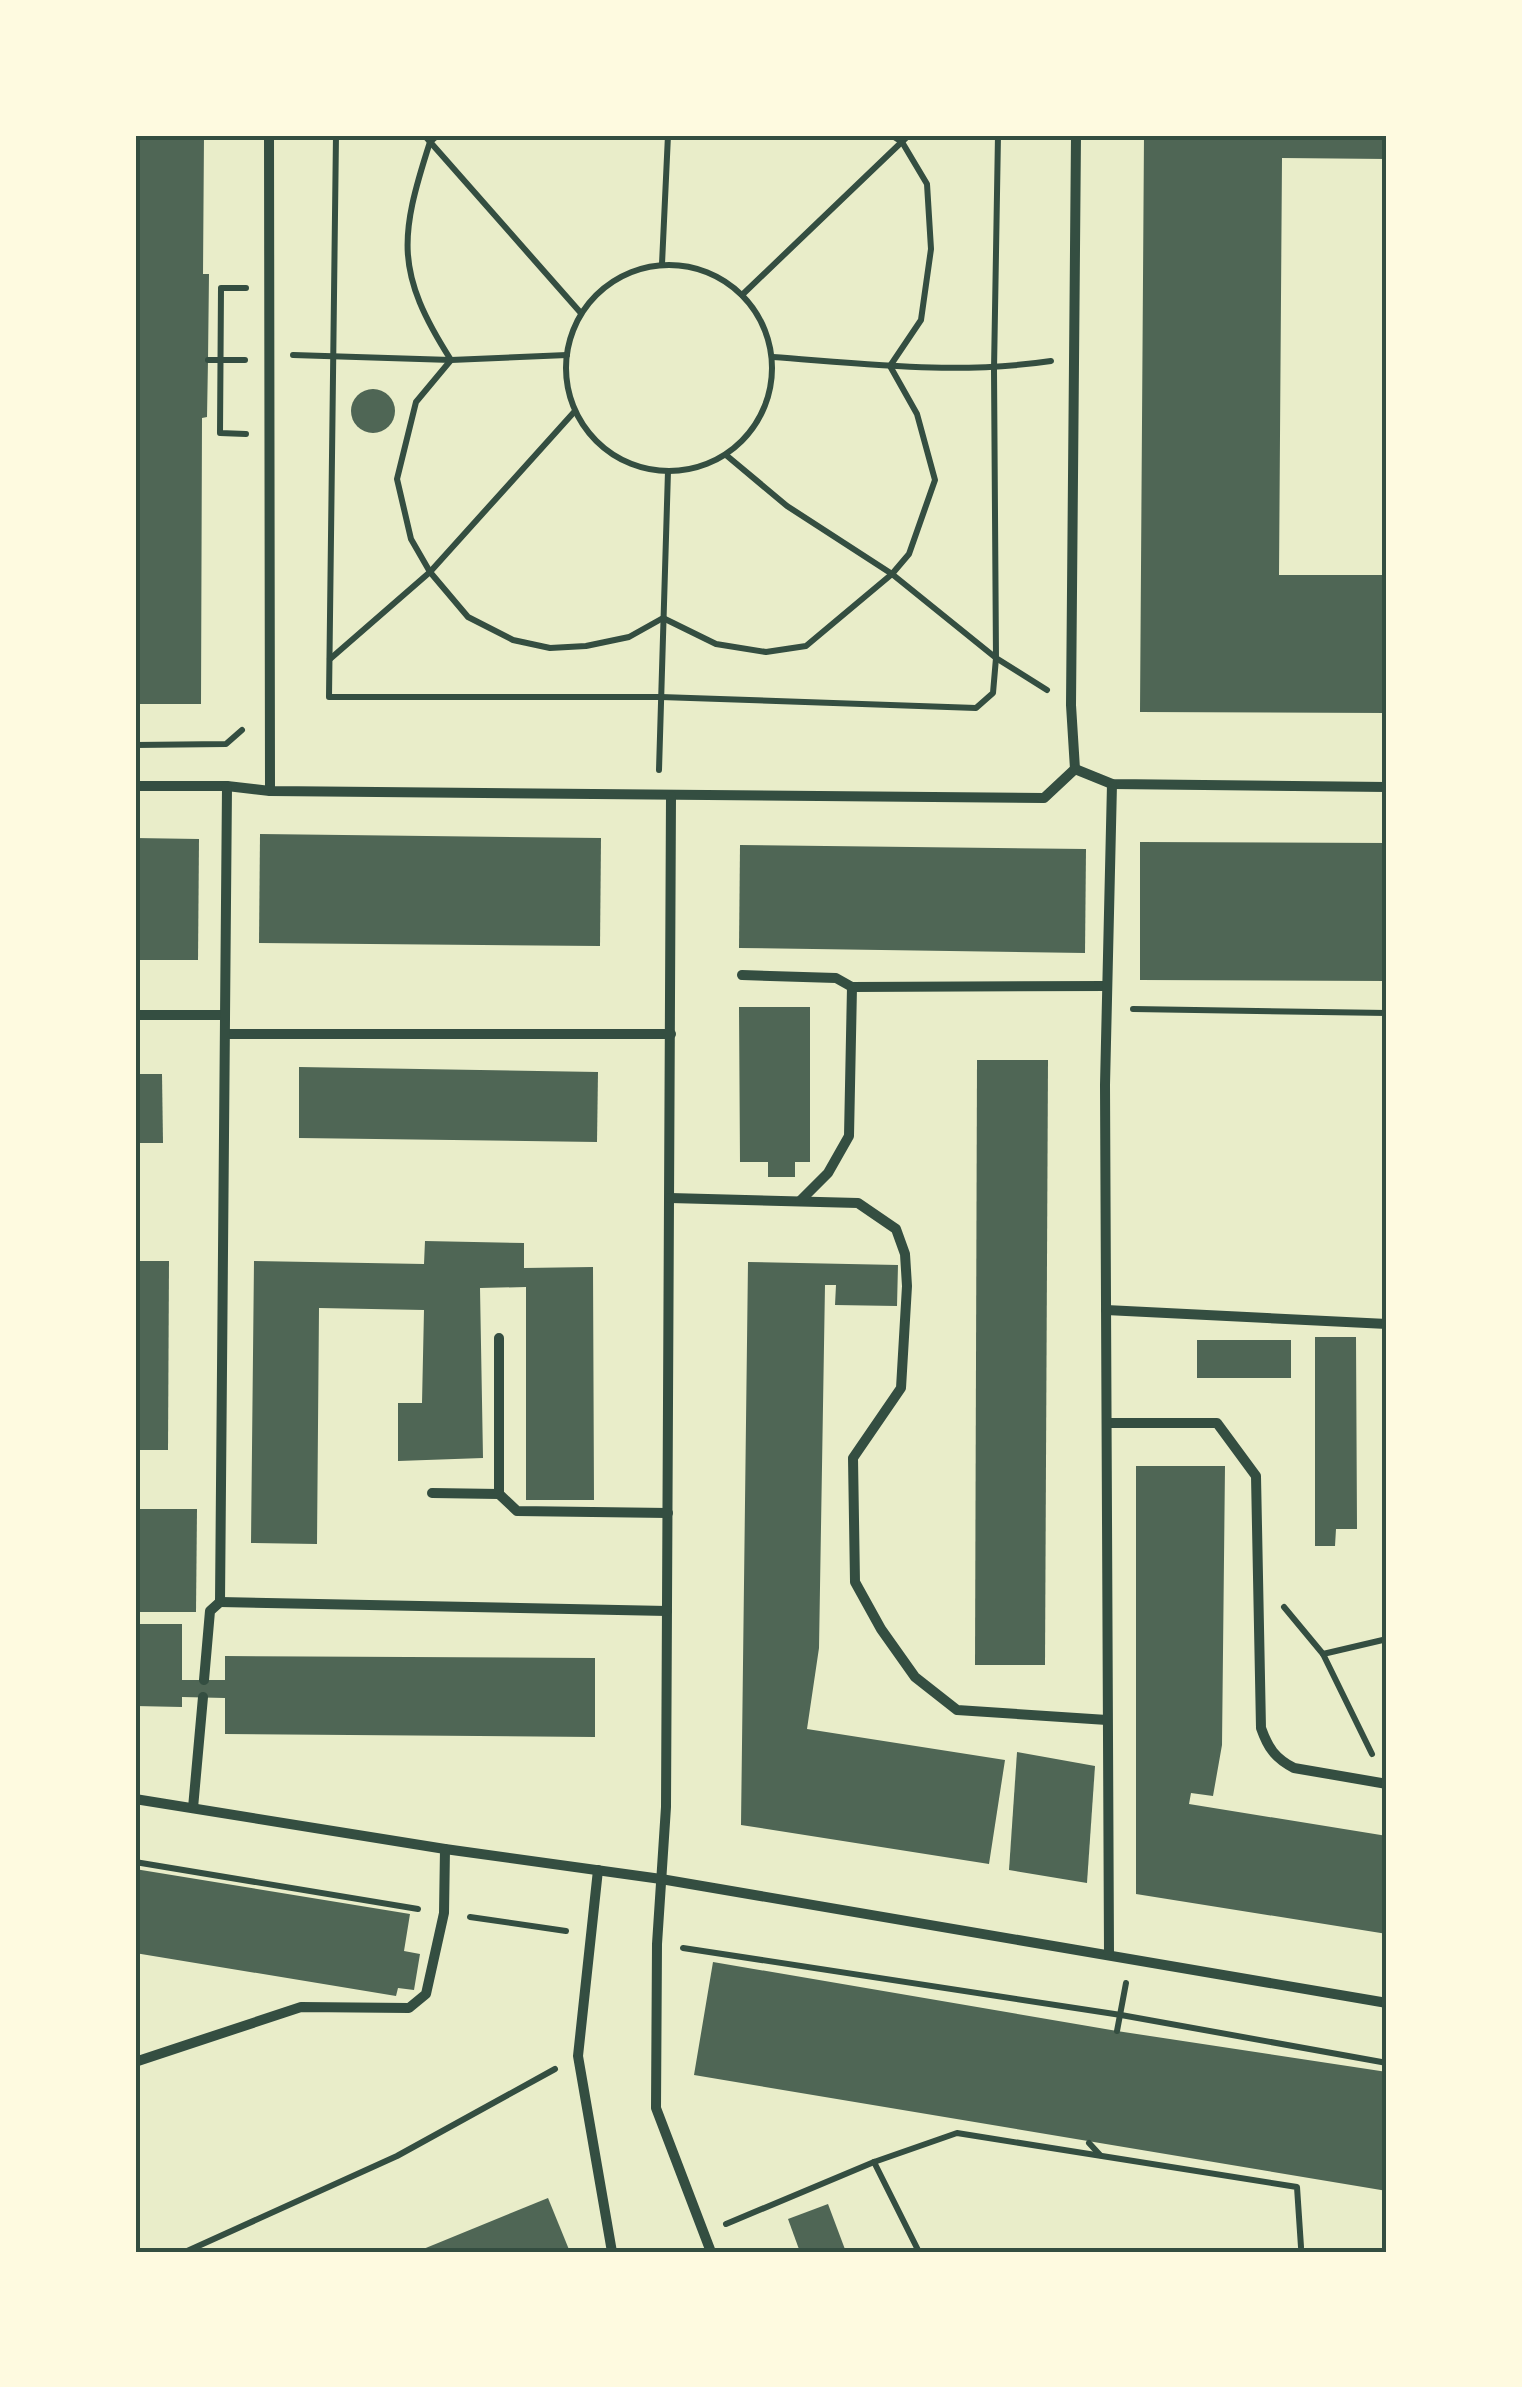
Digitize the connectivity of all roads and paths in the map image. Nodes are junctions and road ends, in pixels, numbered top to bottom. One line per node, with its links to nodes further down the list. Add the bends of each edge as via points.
1 (269, 135): 18 (street)
2 (336, 135): 20 (path)
3 (438, 135): 9 (path)
4 (668, 135): 11 (path)
5 (891, 135): 10 (path)
6 (910, 135): 10 (path)
7 (998, 135): 28 (path)
8 (1076, 135): 22 (street)
9 (427, 139): 16 (path); 26 (path, via 409,207 406,264 426,320)
10 (902, 142): 14 (path); 27 (path, via 927,184 932,249 922,320)
11 (662, 264): 14 (path, via 708,273); 16 (path, via 607,286)
12 (247, 269): 13 (path)
13 (247, 288): 15 (path); 24 (path, via 221,288)
14 (742, 295): 21 (path, via 759,317)
15 (247, 307)
16 (580, 312): 19 (path)
17 (247, 343): 25 (path)
18 (268, 354): 20 (path); 50 (street)
19 (567, 355): 26 (path); 30 (path)
20 (332, 356): 26 (path); 40 (path)
21 (773, 357): 27 (path); 34 (path, via 766,406)
22 (1075, 358): 28 (path); 42 (street)
23 (208, 360): 24 (path)
24 (220, 360): 25 (path); 32 (path, via 220,434)
25 (246, 360): 29 (path)
26 (451, 360): 36 (path, via 416,402 397,480 411,539)
27 (890, 366): 28 (path); 37 (path, via 916,414 934,480 909,554)
28 (994, 370): 39 (path)
29 (246, 379)
30 (575, 411): 35 (path, via 605,449 634,466); 36 (path)
31 (246, 416): 32 (path)
32 (246, 434): 33 (path)
33 (246, 454)
34 (726, 454): 35 (path, via 698,468); 37 (path, via 786,506)
35 (668, 471): 38 (path)
36 (430, 572): 38 (path, via 468,617 513,640 550,648 628,636); 40 (path)
37 (892, 574): 38 (path, via 806,646 766,652 716,644); 39 (path)
38 (663, 618): 41 (path)
39 (996, 658): 41 (path, via 993,693 976,708); 42 (path)
40 (330, 659): 41 (path, via 329,697)
41 (662, 697): 51 (path)
42 (1071, 704): 45 (street)
43 (242, 721): 44 (path, via 242,733 226,744)
44 (135, 745)
45 (1075, 769): 46 (street); 52 (street, via 1044,798)
46 (1112, 784): 49 (street); 54 (street)
47 (135, 786): 48 (street)
48 (227, 786): 50 (street); 59 (street)
49 (1387, 786)
50 (270, 791): 51 (street)
51 (658, 796): 52 (street)
52 (671, 796): 61 (street)
53 (742, 975): 55 (street, via 836,978)
54 (1107, 986): 55 (street); 56 (street)
55 (852, 987): 63 (street, via 849,1136 828,1173)
56 (1106, 1009): 57 (path); 64 (street)
57 (1387, 1013)
58 (135, 1015): 59 (street)
59 (225, 1015): 60 (street)
60 (225, 1034): 61 (street); 72 (street)
61 (670, 1034): 62 (street)
62 (670, 1198): 63 (street); 70 (street)
63 (800, 1201): 78 (street, via 858,1203 896,1229 905,1254 901,1388 854,1458 855,1582 881,1629 915,1677 957,1710)
64 (1106, 1310): 65 (street); 67 (street)
65 (1387, 1324)
66 (500, 1338): 69 (street)
67 (1107, 1423): 71 (street, via 1217,1423 1256,1476); 78 (street)
68 (432, 1493): 69 (street)
69 (498, 1494): 70 (street, via 516,1511)
70 (668, 1513): 73 (street)
71 (1258, 1575): 75 (path); 79 (street, via 1261,1728 1269,1749 1294,1768)
72 (220, 1602): 73 (street); 76 (street, via 210,1611)
73 (667, 1611): 85 (street)
74 (1387, 1639): 75 (path)
75 (1323, 1654): 79 (path)
76 (204, 1680)
77 (203, 1697): 81 (street)
78 (1108, 1720): 89 (street)
79 (1387, 1784)
80 (135, 1799): 81 (street)
81 (193, 1808): 82 (street)
82 (446, 1850): 84 (street); 86 (street)
83 (135, 1862): 86 (path)
84 (598, 1870): 85 (street); 87 (street)
85 (661, 1878): 88 (street); 89 (street)
86 (444, 1913): 87 (path); 95 (street, via 426,1994 409,2008 301,2007)
87 (592, 1935): 94 (street)
88 (657, 1944): 92 (path); 100 (street, via 656,2108)
89 (1109, 1954): 90 (street)
90 (1131, 1958): 91 (street); 92 (path)
91 (1387, 2003)
92 (1121, 2015): 93 (path); 96 (path)
93 (1117, 2031)
94 (578, 2056): 102 (path, via 397,2156); 103 (street)
95 (135, 2062)
96 (1387, 2063)
97 (1089, 2142): 98 (path)
98 (1101, 2156): 99 (path, via 956,2133); 101 (path, via 1297,2186)
99 (874, 2162): 100 (path); 105 (path)
100 (703, 2234): 104 (street)
101 (1302, 2247)
102 (186, 2252)
103 (612, 2252)
104 (711, 2252)
105 (918, 2252)

